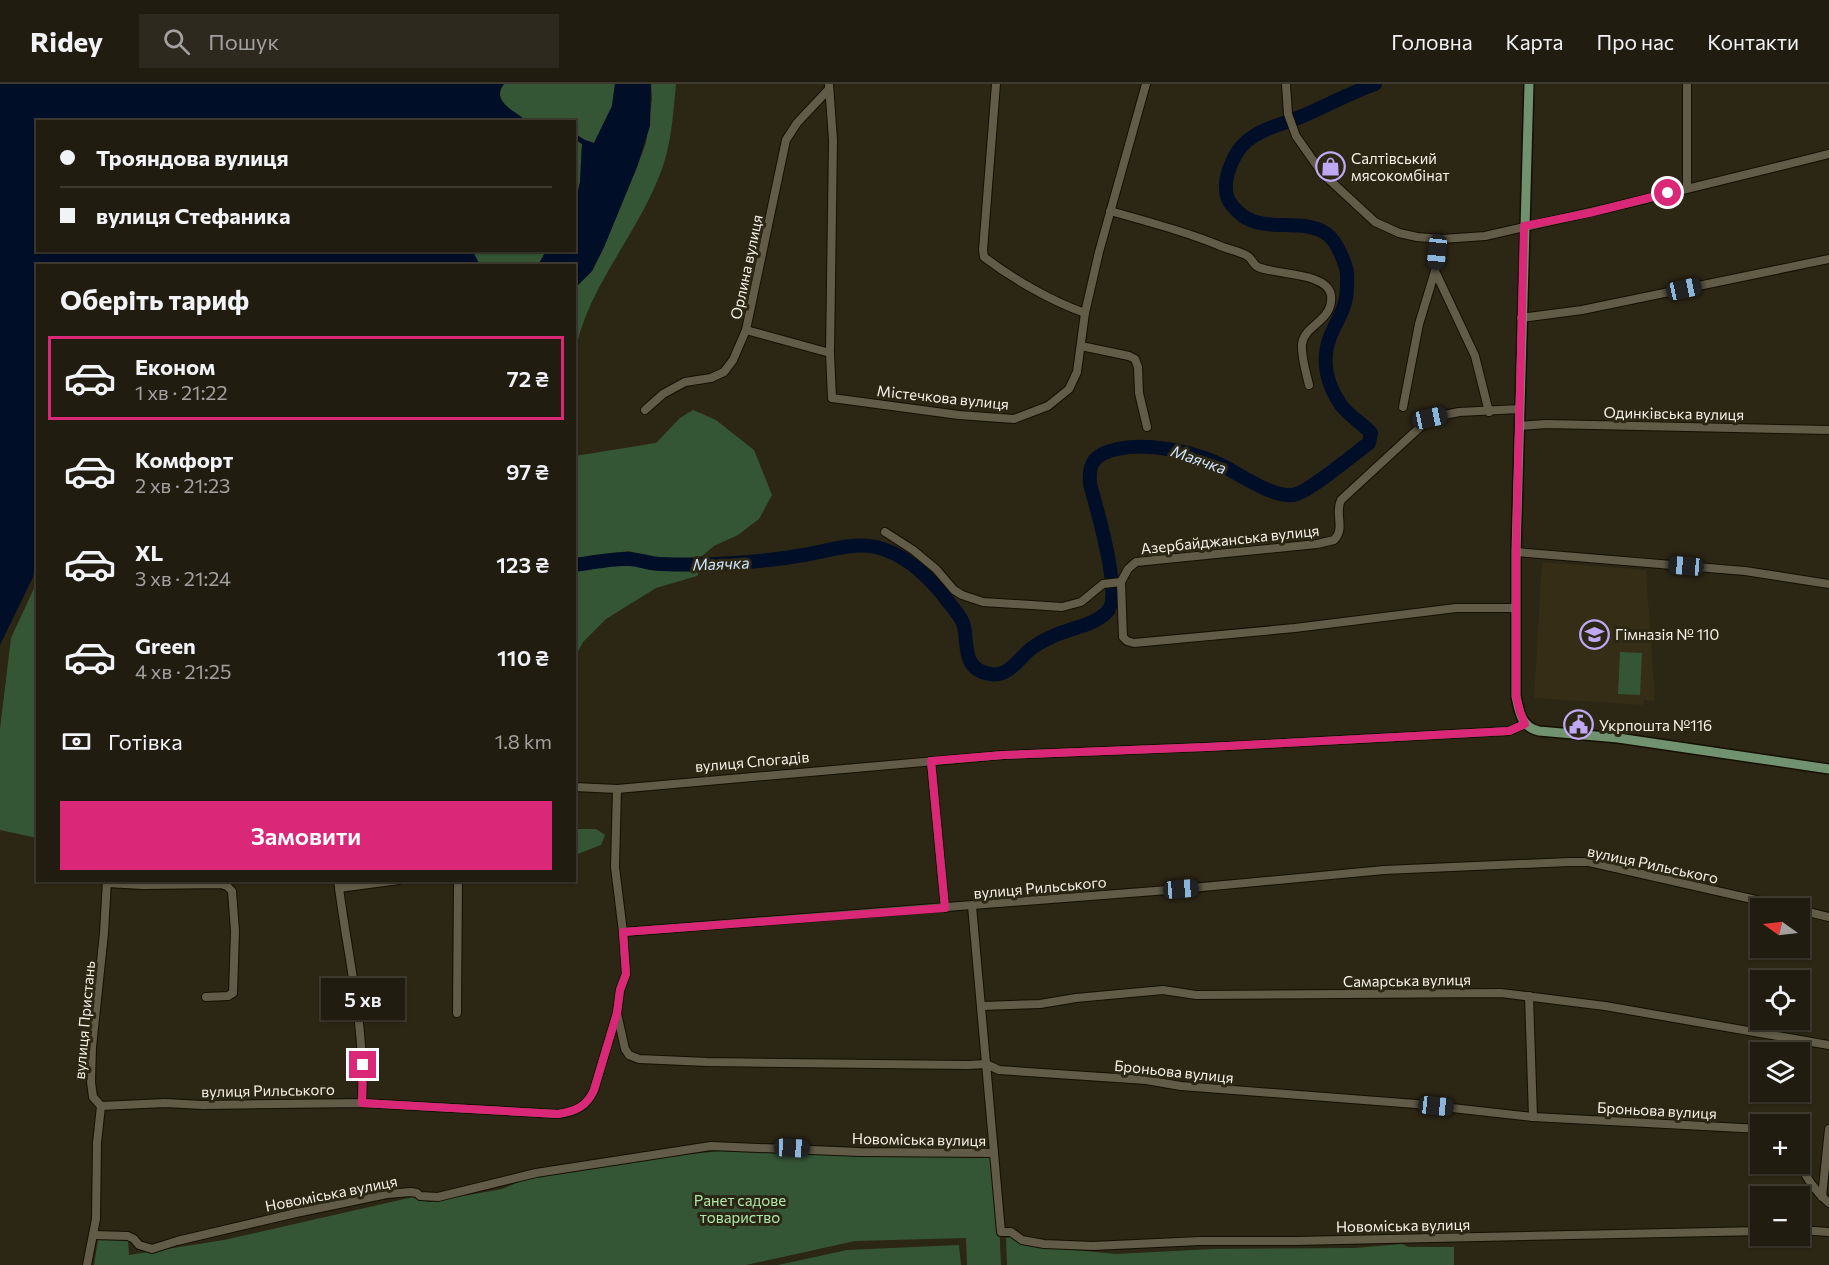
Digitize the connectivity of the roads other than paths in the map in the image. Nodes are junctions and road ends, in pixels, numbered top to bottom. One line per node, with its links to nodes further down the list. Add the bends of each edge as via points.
1 (996, 84): 14 (street, via 984,257 1013,277)
2 (1146, 84): 9 (street, Містечкова вулиця)
3 (1286, 84): 11 (street, via 1288,114 1302,146 1322,173 1375,222 1399,233)
4 (1529, 84): 10 (main road)
5 (1687, 84): 8 (street)
6 (829, 86): 16 (street, Орлина вулиця, via 786,140); 18 (street, Орлина вулиця)
7 (1829, 154): 8 (street)
8 (1687, 188): 10 (street)
9 (1110, 211): 14 (street, Містечкова вулиця); 19 (street, via 1216,244 1249,257 1257,266 1325,284 1330,292 1330,306 1302,344)
10 (1524, 226): 11 (street, via 1485,236); 15 (main road)
11 (1435, 239): 13 (street)
12 (1829, 259): 15 (street, via 1582,310)
13 (1435, 271): 21 (street, via 1419,324); 24 (street, via 1475,356)
14 (1086, 313): 17 (street, Містечкова вулиця)
15 (1521, 318): 22 (main road)
16 (746, 330): 18 (street); 23 (street, Орлина вулиця, via 734,360 724,372 685,382)
17 (1081, 346): 20 (street, Містечкова вулиця, via 1077,372 1069,389 1048,406 1014,419); 26 (street, via 1135,359)
18 (830, 353): 20 (street, Орлина вулиця)
19 (1309, 385)
20 (832, 398)
21 (1403, 407)
22 (1519, 409): 24 (street, Азербайджанська вулиця); 25 (main road)
23 (645, 410)
24 (1489, 412): 30 (street, Азербайджанська вулиця, via 1459,412 1430,418 1341,500 1340,531 1334,540 1136,562)
25 (1519, 426): 27 (street, Одинківська вулиця); 29 (main road)
26 (1147, 427)
27 (1829, 430)
28 (885, 532): 30 (street, via 936,569 954,590 976,600 1062,607 1081,602 1103,584)
29 (1516, 552): 31 (street, via 1744,571); 32 (main road)
30 (1118, 582): 32 (street, via 1123,637 1134,643 1439,610)
31 (1829, 584)
32 (1516, 608): 33 (main road, via 1516,696)
33 (1525, 724): 34 (street, вулиця Спогадів, via 1509,731); 35 (main road, via 1539,731 1618,738)
34 (931, 761): 37 (street, вулиця Спогадів); 44 (street)
35 (1829, 769)
36 (576, 787): 37 (street, вулиця Спогадів)
37 (617, 789): 47 (street, via 615,867)
38 (107, 882): 49 (street, via 220,884 230,888 235,931 233,993); 56 (street, вулиця Пристань, via 91,1082 93,1097)
39 (368, 882): 41 (street)
40 (458, 882): 51 (street)
41 (338, 884): 55 (street, via 359,1027)
42 (1750, 898): 43 (street, вулиця Рильського, via 1589,862 1569,862 1384,870)
43 (972, 906): 44 (street, вулиця Рильського); 50 (street)
44 (945, 908): 47 (street, вулиця Рильського)
45 (1810, 912): 46 (street, вулиця Рильського)
46 (1829, 917)
47 (623, 932): 52 (street, вулиця Рильського, via 626,974)
48 (1529, 996): 50 (street, Самарська вулиця, via 1196,995 1163,990 1040,1004); 53 (street, Самарська вулиця); 57 (street)
49 (206, 997)
50 (982, 1006): 54 (street)
51 (457, 1013)
52 (617, 1013): 54 (street, Броньова вулиця, via 625,1049 628,1055 639,1059); 55 (street, вулиця Рильського, via 590,1100 570,1112)
53 (1829, 1045)
54 (986, 1064): 57 (street, Броньова вулиця, via 999,1070); 60 (street)
55 (362, 1103): 56 (street, вулиця Рильського)
56 (101, 1106): 67 (street, вулиця Пристань)
57 (1533, 1117): 58 (street, Броньова вулиця)
58 (1750, 1128)
59 (1829, 1129): 62 (street)
60 (994, 1153): 64 (street, Новоміська вулиця, via 1001,1232 1044,1244); 67 (street, Новоміська вулиця, via 711,1146 536,1173 438,1197 411,1192 387,1194 152,1249 128,1236)
61 (1805, 1174): 62 (street)
62 (1822, 1197): 63 (street)
63 (1829, 1203)
64 (1750, 1231)
65 (1810, 1231): 66 (street)
66 (1829, 1232)
67 (93, 1235): 68 (street, вулиця Пристань)
68 (87, 1265)

